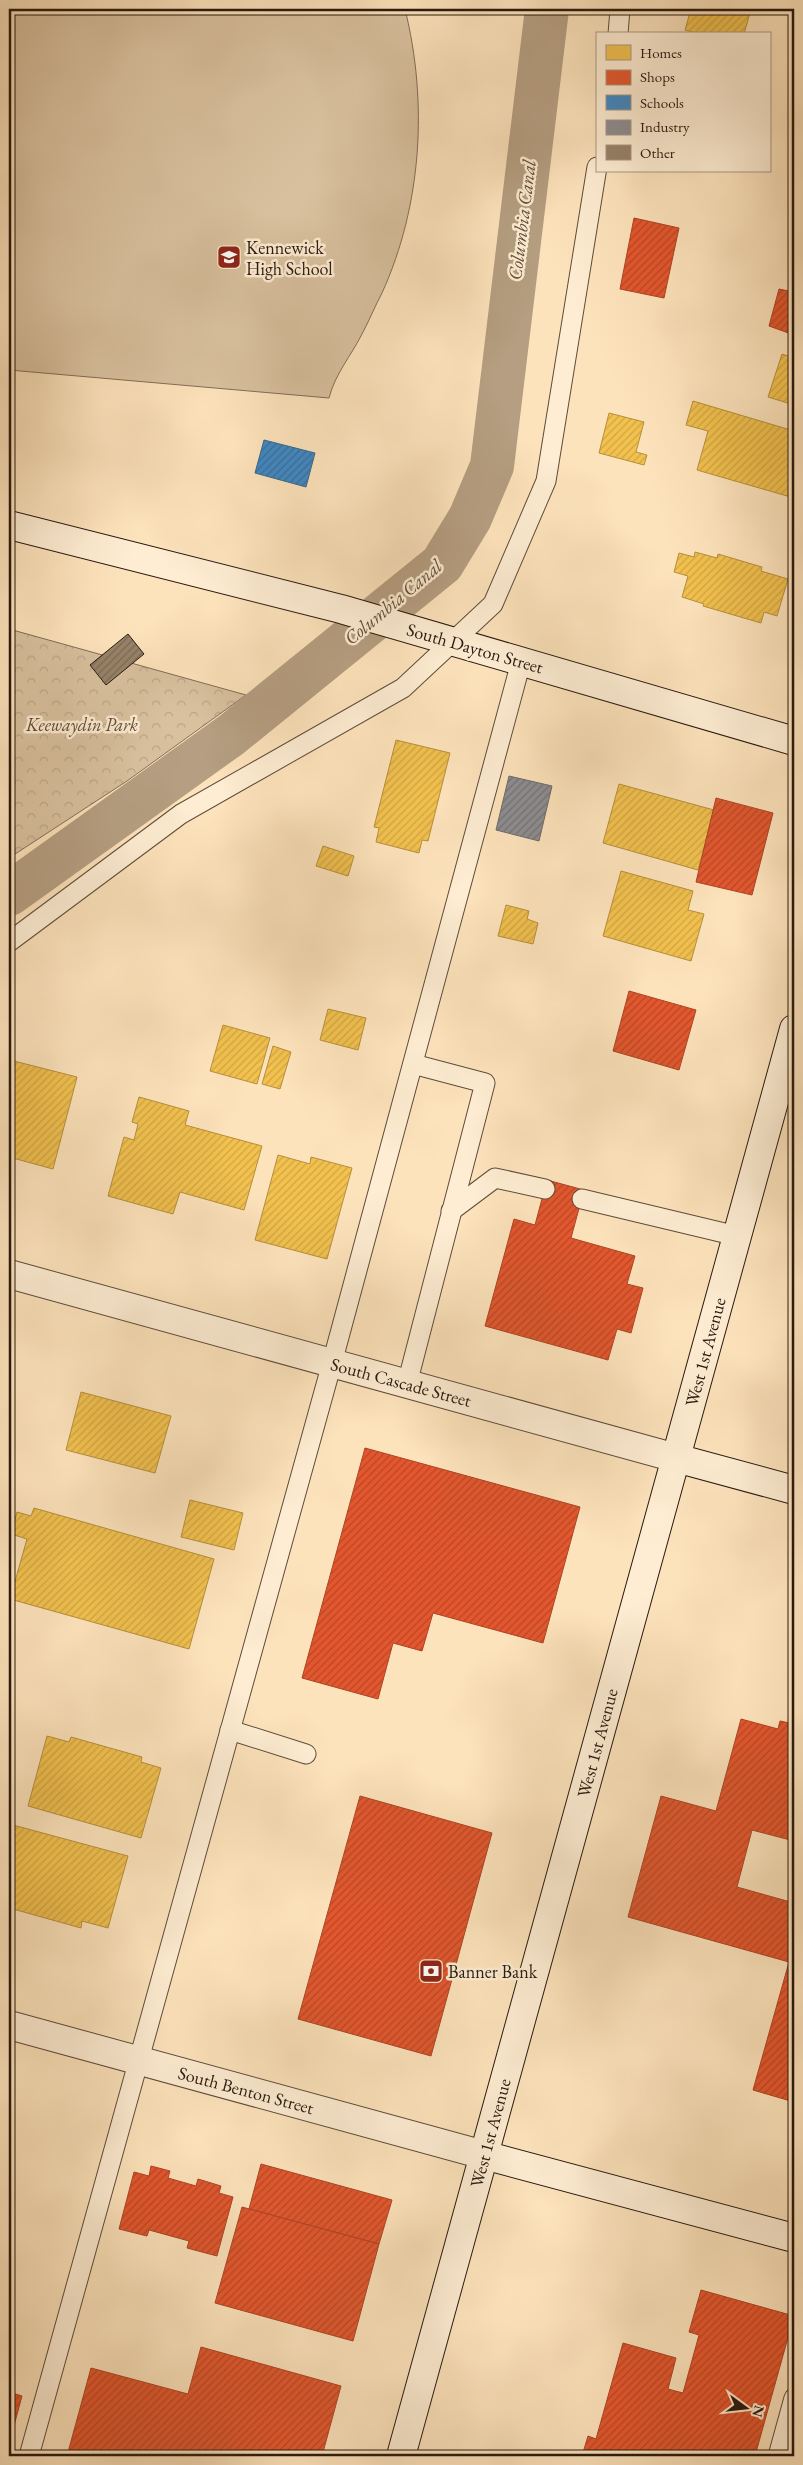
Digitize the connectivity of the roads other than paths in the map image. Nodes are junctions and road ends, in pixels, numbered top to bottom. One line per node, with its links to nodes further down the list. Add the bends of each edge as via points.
1 (620, 9): 2 (lane)
2 (618, 32)
3 (596, 172): 5 (lane, via 546,480 493,604)
4 (9, 525): 5 (street, South Dayton Street, via 341,609)
5 (453, 641): 6 (street, South Dayton Street); 8 (lane, via 403,688 181,814)
6 (522, 662): 7 (street, South Dayton Street); 10 (lane)
7 (794, 741)
8 (9, 942)
9 (794, 1029): 14 (street, West 1st Avenue)
10 (413, 1064): 13 (lane, via 484,1082); 16 (lane)
11 (545, 1189): 13 (lane, via 496,1178)
12 (582, 1199): 14 (lane)
13 (452, 1211): 17 (lane)
14 (737, 1236): 18 (street, West 1st Avenue)
15 (9, 1274): 16 (street, South Cascade Street)
16 (332, 1363): 17 (street, South Cascade Street); 20 (lane)
17 (407, 1384): 18 (street, South Cascade Street)
18 (676, 1458): 19 (street, South Cascade Street); 24 (street, West 1st Avenue)
19 (794, 1490)
20 (230, 1730): 21 (lane); 23 (lane)
21 (306, 1754)
22 (9, 2024): 23 (street, South Benton Street)
23 (140, 2060): 24 (street, South Benton Street); 27 (lane)
24 (484, 2155): 25 (street, South Benton Street); 28 (street, West 1st Avenue)
25 (794, 2238)
26 (794, 2398): 29 (lane)
27 (29, 2456)
28 (402, 2456)
29 (778, 2456)

